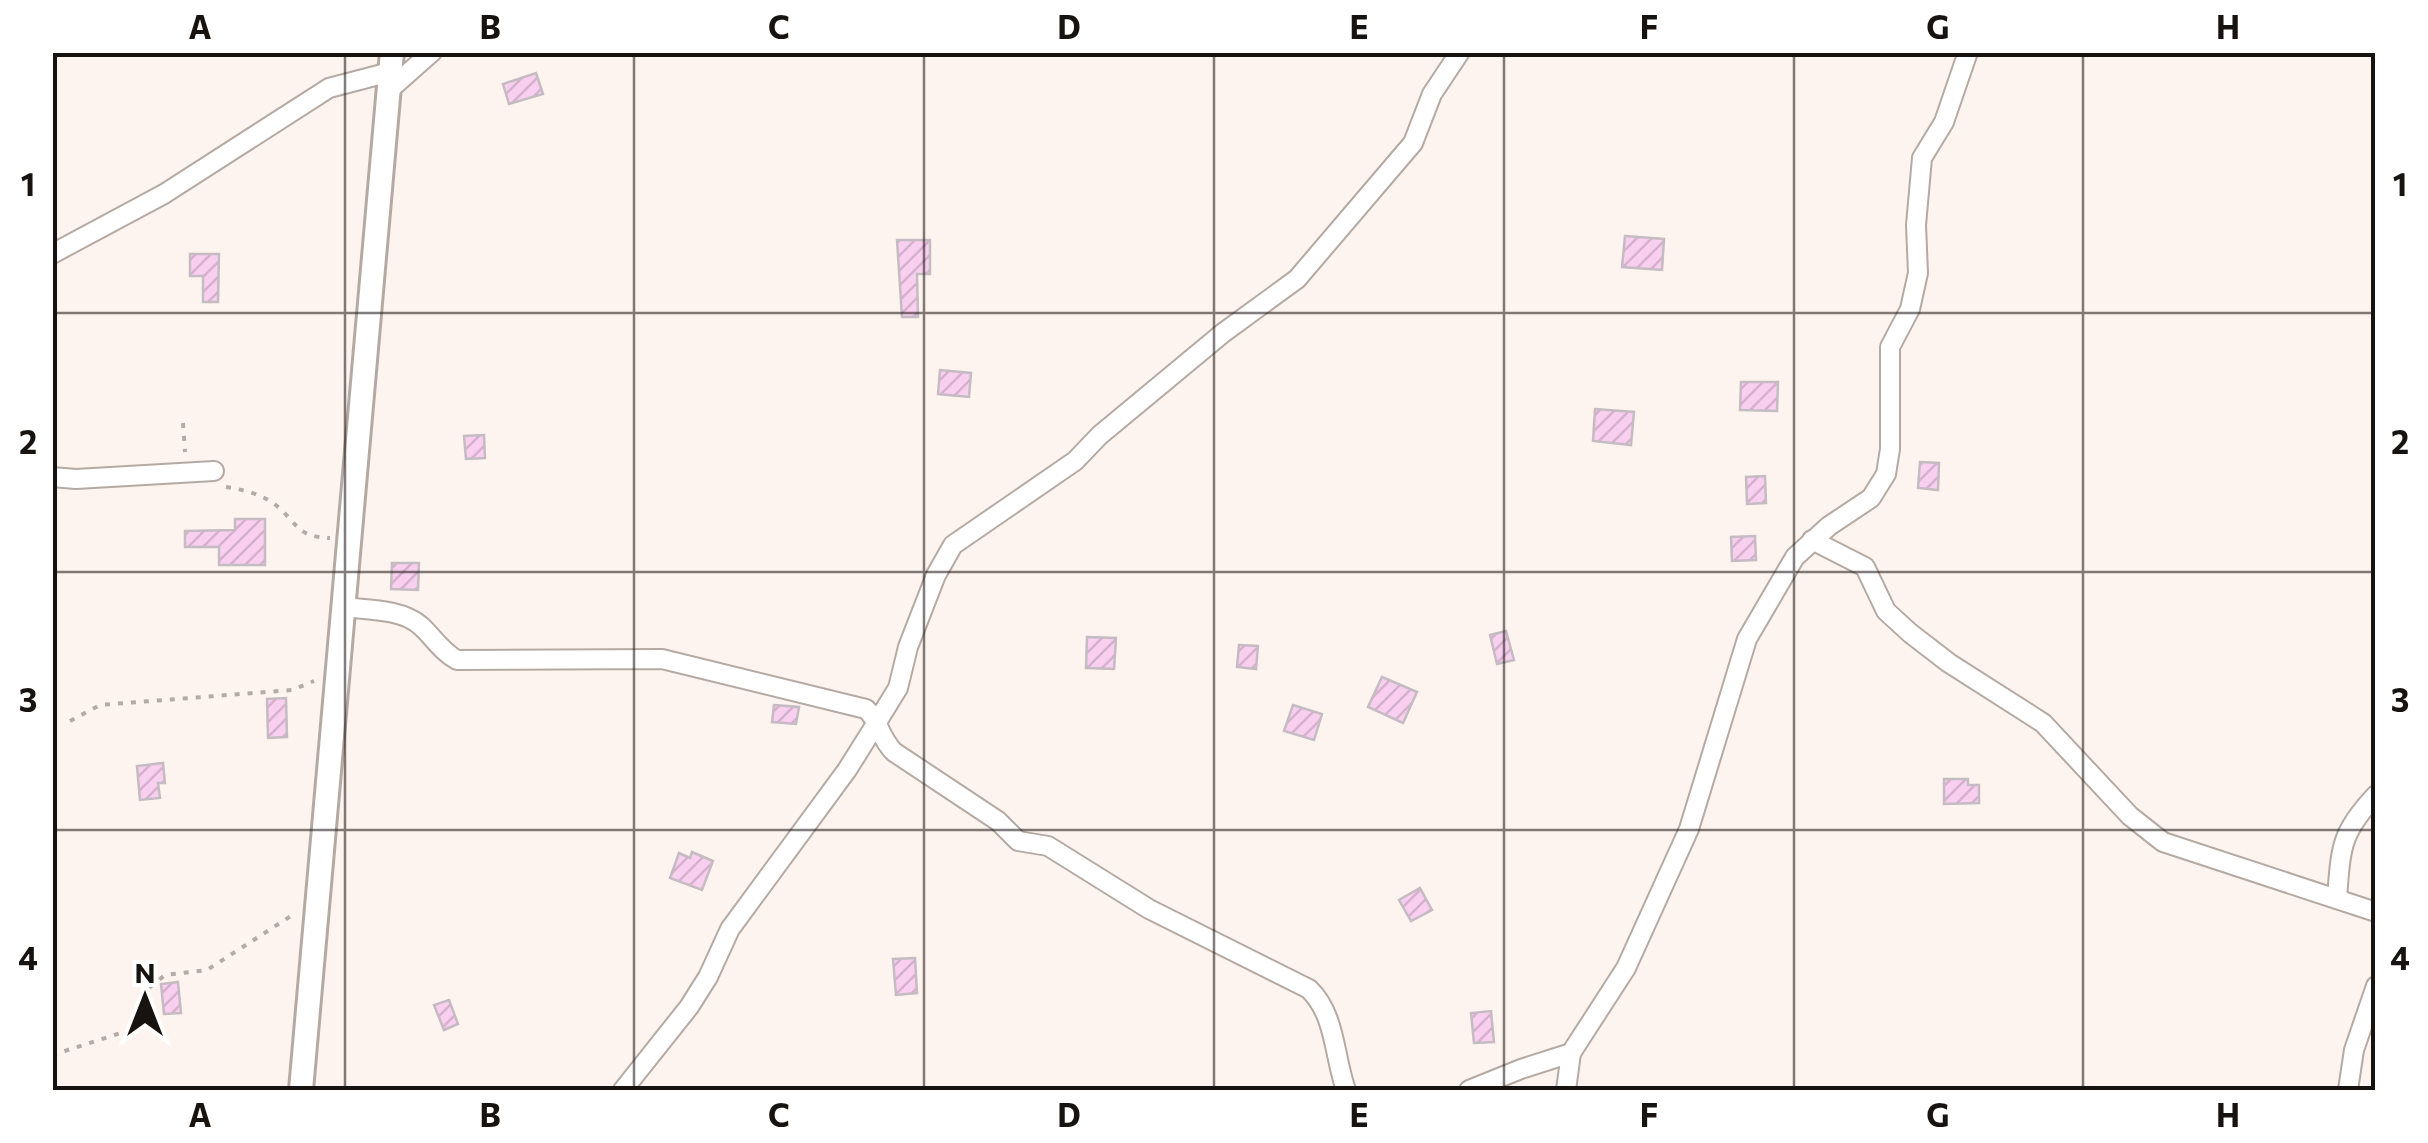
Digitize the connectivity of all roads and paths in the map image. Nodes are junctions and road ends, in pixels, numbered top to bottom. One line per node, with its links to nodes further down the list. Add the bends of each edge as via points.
1 (432, 52): 4 (street)
2 (1460, 52): 15 (street, via 1432,94 1413,143 1296,279 1076,461 953,545 936,575 898,688)
3 (1968, 52): 11 (street, via 1944,122 1922,158 1918,273 1910,309 1890,347 1886,474 1871,498)
4 (390, 72): 5 (street, via 330,88 164,194); 10 (street)
5 (52, 254)
6 (183, 423): 8 (path)
7 (214, 471): 8 (street)
8 (192, 473): 9 (street); 10 (path, via 251,491 278,507 294,528 318,538)
9 (52, 477)
10 (350, 539): 12 (street)
11 (1812, 540): 17 (street, via 1865,568 1886,611 1949,663 2042,723 2163,842); 21 (street, via 1746,639 1689,829 1661,896 1626,968)
12 (343, 608): 13 (street); 15 (street, via 408,617 457,660 662,659 866,709)
13 (336, 671): 14 (path, via 292,690 100,705); 18 (street)
14 (70, 721)
15 (876, 724): 24 (street, via 730,929 689,1008); 25 (street, via 894,752 998,820 1018,841 1048,846 1149,909 1309,989 1329,1024)
16 (2376, 795): 17 (street, via 2351,822)
17 (2337, 898): 19 (street)
18 (317, 906): 22 (path, via 207,970 166,975 149,988 144,1015 127,1030); 23 (street)
19 (2376, 912)
20 (2376, 986): 28 (street)
21 (1571, 1054): 26 (street); 27 (street)
22 (52, 1055)
23 (301, 1090)
24 (623, 1090)
25 (1346, 1090)
26 (1470, 1090)
27 (1566, 1090)
28 (2348, 1090)

